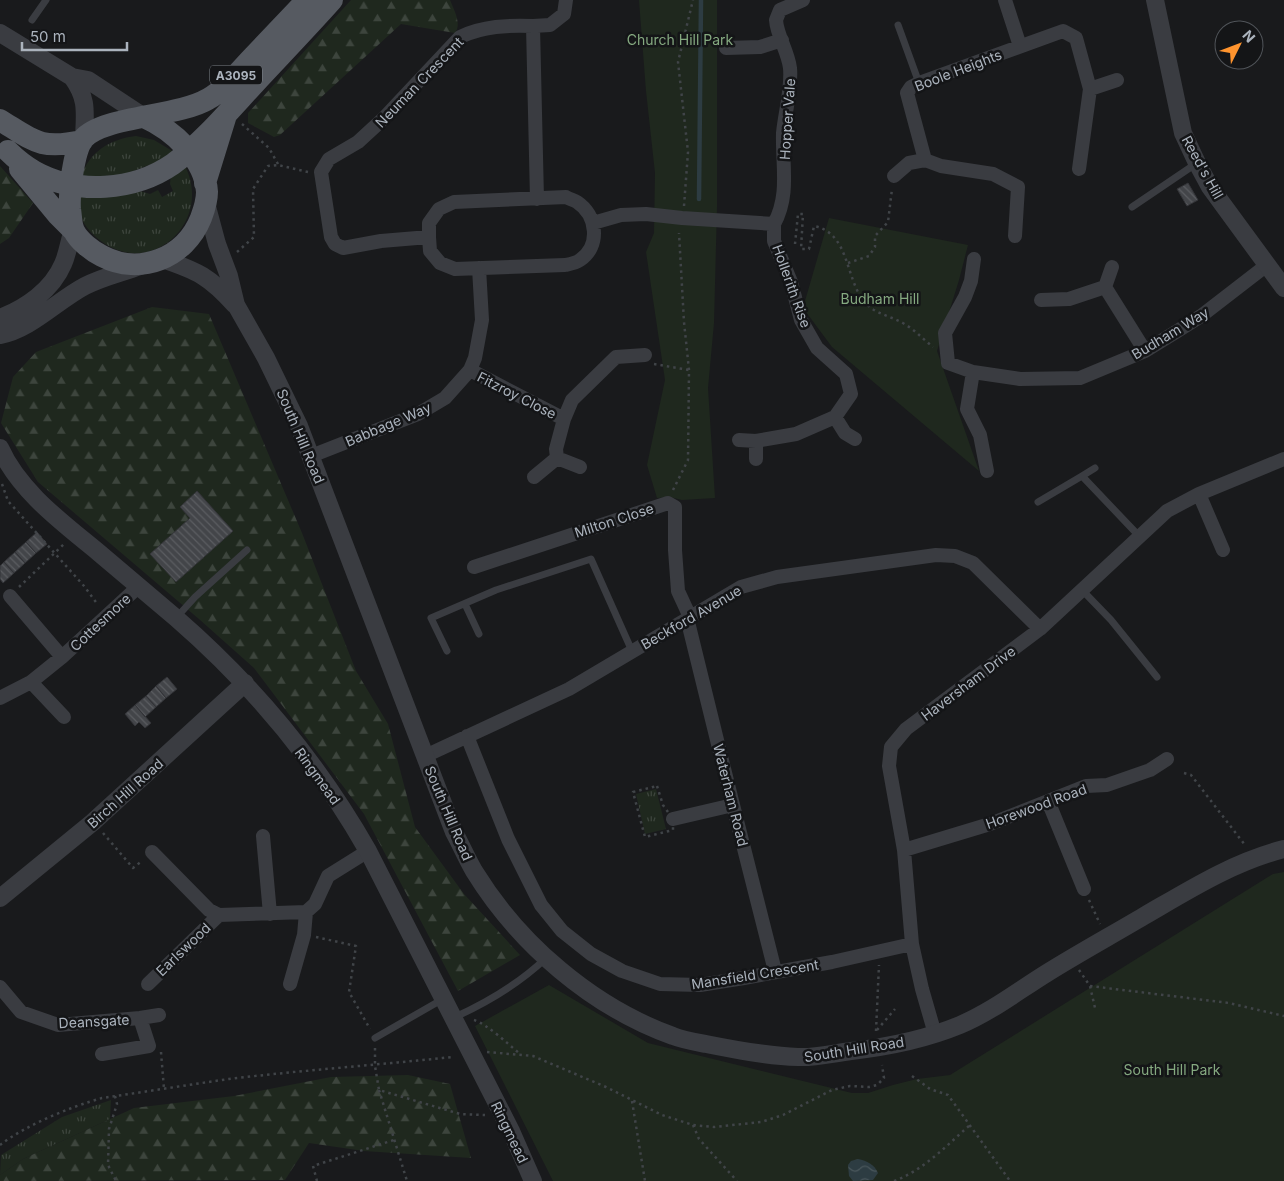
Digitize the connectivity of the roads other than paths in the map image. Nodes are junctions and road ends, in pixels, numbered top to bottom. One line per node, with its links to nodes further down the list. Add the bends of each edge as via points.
1 (46, 0): 8 (lane)
2 (307, 0): 19 (main road, A3095, via 237,74 209,98 187,108)
3 (332, 0): 20 (main road, A3095)
4 (566, 0): 10 (street, Neuman Crescent, via 564,14 550,24)
5 (803, 0): 12 (street, Hopper Vale, via 778,13 776,24)
6 (1005, 0): 13 (street, Boole Heights)
7 (1155, 0): 26 (street, Reed's Hill, via 1183,133)
8 (32, 20)
9 (898, 25): 17 (lane)
10 (533, 26): 31 (street); 37 (street, Neuman Crescent, via 503,25 460,37 383,119 358,142 329,158 321,172 331,237 335,244 343,248)
11 (0, 33): 15 (street)
12 (782, 40): 14 (street, via 760,47); 34 (street, Hopper Vale, via 790,66 783,134 785,192)
13 (1020, 46): 17 (street, Boole Heights); 18 (street, Boole Heights, via 1063,31 1076,38)
14 (726, 48)
15 (72, 77): 19 (street, via 88,80); 22 (street, via 86,107)
16 (1117, 80): 18 (street)
17 (919, 84): 25 (street, Boole Heights, via 911,87 907,97)
18 (1090, 89): 27 (street)
19 (144, 117): 22 (main road, via 105,126); 24 (main road)
20 (234, 119): 24 (main road, A3095); 30 (main road, A3095)
21 (0, 120): 22 (main road, via 24,136 46,144 58,146)
22 (83, 140): 29 (main road, via 75,160)
23 (4, 146): 29 (main road, A3095, via 35,172); 35 (main road, A3095)
24 (188, 150): 29 (main road, A3095, via 164,169 134,181 100,187); 30 (main road, via 200,168)
25 (926, 160): 28 (street, via 909,162); 36 (street, via 941,166 993,174 1018,187)
26 (1197, 163): 32 (lane); 40 (street, Reed's Hill, via 1210,187)
27 (1079, 169)
28 (894, 176)
29 (71, 185): 35 (main road)
30 (206, 193): 39 (main road, via 199,223 192,236 180,248); 46 (street, South Hill Road, via 217,244)
31 (537, 199): 33 (street, via 566,198 577,202); 37 (street, via 454,202 439,209 429,222)
32 (1132, 207)
33 (594, 223): 34 (street, via 622,215 646,214); 42 (street, via 595,236 580,260 565,265)
34 (774, 224): 52 (street, Hollerith Rise, via 774,241 791,282 801,320 817,348 846,374 851,394)
35 (73, 230): 39 (main road, via 102,257 118,262); 47 (street, via 62,266 49,286)
36 (1015, 236)
37 (428, 237): 42 (street, via 430,251 440,262 455,269)
38 (974, 259): 51 (street, Budham Way, via 965,297 945,333 948,363)
39 (153, 262): 46 (street, via 198,272); 47 (street, via 86,285 30,322)
40 (1267, 265): 44 (street, Reed's Hill); 48 (street, Budham Way, via 1201,316)
41 (1112, 267): 43 (street)
42 (479, 268): 50 (street, Babbage Way, via 482,320)
43 (1105, 287): 45 (street, via 1069,299); 48 (street)
44 (1284, 288)
45 (1041, 300)
46 (236, 305): 58 (street, South Hill Road, via 266,358)
47 (1, 332)
48 (1145, 351): 51 (street, Budham Way, via 1080,378 1020,379)
49 (648, 359): 53 (street, Fitzroy Close, via 616,357 572,400)
50 (470, 370): 53 (street, Fitzroy Close); 58 (street, Babbage Way, via 445,398 418,414)
51 (974, 372): 64 (street, via 967,409 980,435)
52 (835, 417): 54 (street, via 845,433); 56 (street, via 796,434)
53 (564, 419): 59 (street, Fitzroy Close, via 556,449)
54 (855, 439)
55 (739, 440): 56 (street)
56 (756, 442): 61 (street)
57 (1, 455): 73 (street, Ringmead, via 35,496 66,526)
58 (311, 456): 90 (street, South Hill Road)
59 (557, 458): 62 (street); 66 (street)
60 (1284, 459): 67 (street, Haversham Drive)
61 (756, 460)
62 (580, 467)
63 (1096, 468): 65 (lane)
64 (987, 471)
65 (1082, 476): 68 (lane); 69 (lane)
66 (534, 477)
67 (1199, 494): 69 (street, Haversham Drive, via 1167,511); 71 (street)
68 (1038, 502)
69 (1140, 537): 74 (street, Haversham Drive)
70 (247, 550): 77 (lane)
71 (1223, 550)
72 (474, 567): 78 (street, Milton Close, via 668,503 675,507 678,591)
73 (138, 587): 77 (street, Ringmead); 83 (street, Cottesmore)
74 (1083, 591): 79 (street, Haversham Drive); 84 (lane, via 1111,620)
75 (10, 596): 83 (street, Cottesmore)
76 (465, 604): 80 (lane); 81 (lane, via 431,618); 82 (lane, via 496,590 591,560)
77 (176, 618): 86 (street, Ringmead)
78 (688, 618): 79 (street, Beckford Avenue, via 741,587 777,576 936,555 955,556 973,563); 82 (street, Beckford Avenue); 93 (street, Waterham Road)
79 (1040, 630): 97 (street, Haversham Drive, via 906,729 891,747 889,766)
80 (479, 634)
81 (447, 651)
82 (632, 651): 89 (street, Beckford Avenue, via 569,689)
83 (62, 657): 85 (street, Cottesmore)
84 (1157, 678)
85 (30, 682): 87 (street, Cottesmore); 88 (street)
86 (245, 684): 98 (street, Ringmead, via 322,779); 101 (street, Birch Hill Road, via 94,822)
87 (0, 698)
88 (64, 717)
89 (467, 736): 90 (street, Beckford Avenue); 107 (street, Mansfield Crescent, via 508,839 541,905 562,931 592,954 622,971 660,984 700,985)
90 (425, 756): 106 (street, South Hill Road, via 454,832 474,870 520,933)
91 (1167, 759): 92 (street, Horewood Road, via 1150,770 1108,785 1086,786)
92 (1048, 802): 97 (street, Horewood Road, via 990,824); 100 (street)
93 (733, 805): 94 (street); 107 (street, Waterham Road)
94 (673, 819)
95 (263, 836): 103 (street)
96 (1284, 849): 115 (street, South Hill Road, via 1251,859 1211,878 1046,973 985,1013)
97 (904, 850): 105 (street, Haversham Drive)
98 (368, 851): 102 (street, via 328,876 315,904); 111 (street, Ringmead)
99 (152, 852): 104 (street, Earlswood, via 209,910)
100 (1084, 889)
101 (0, 898)
102 (306, 912): 103 (street, Earlswood); 109 (street, via 304,935)
103 (270, 914): 104 (street, Earlswood)
104 (219, 915): 108 (street, Earlswood)
105 (912, 944): 107 (street, Mansfield Crescent); 115 (street, Haversham Drive)
106 (546, 958): 114 (lane, via 532,971); 115 (street, South Hill Road, via 597,997 634,1019 674,1037 744,1052 800,1058 863,1050)
107 (775, 971)
108 (148, 984)
109 (290, 984)
110 (0, 987): 113 (street, Deansgate, via 20,1012 58,1025)
111 (443, 999): 114 (street, Ringmead); 116 (lane)
112 (159, 1015): 113 (street, Deansgate)
113 (140, 1018): 117 (street, Deansgate, via 149,1046)
114 (455, 1022): 118 (street, Ringmead)
115 (935, 1034)
116 (375, 1038)
117 (102, 1054)
118 (533, 1181)

